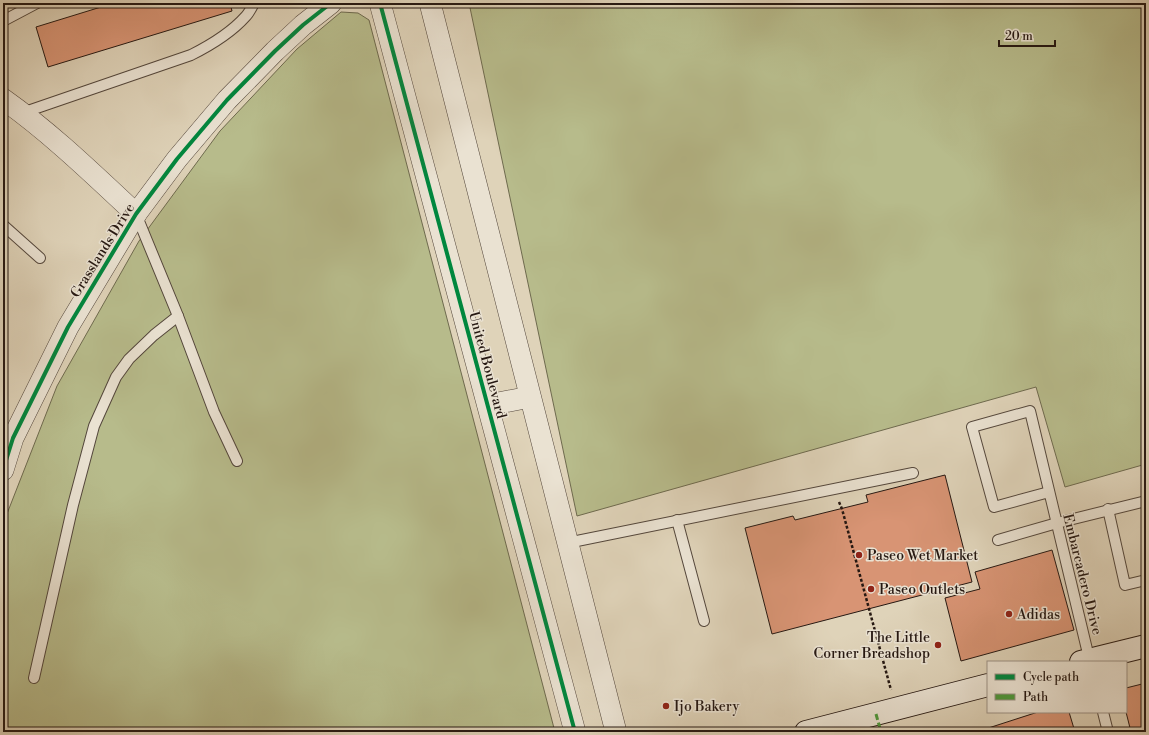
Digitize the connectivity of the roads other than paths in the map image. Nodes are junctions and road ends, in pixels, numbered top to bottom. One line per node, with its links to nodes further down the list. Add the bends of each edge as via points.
1 (37, 3): 6 (lane)
2 (254, 3): 7 (lane, via 247,16 230,31 210,46 192,55)
3 (331, 3): 8 (street, Grasslands Drive, via 275,51 227,100 177,158)
4 (380, 3): 13 (street, United Boulevard)
5 (430, 3): 12 (street)
6 (3, 21)
7 (9, 105): 8 (street, via 87,168)
8 (136, 214): 11 (lane); 15 (street, Grasslands Drive, via 68,327 13,438)
9 (3, 225): 10 (lane)
10 (40, 258)
11 (178, 316): 14 (lane, via 214,412); 28 (lane, via 129,359 116,377 94,426 73,505)
12 (530, 397): 13 (street); 23 (street)
13 (488, 405): 31 (street, United Boulevard)
14 (237, 461)
15 (3, 470)
16 (913, 473): 20 (lane)
17 (1049, 492): 17 (lane, Embarcadero Drive, via 1030,411 972,427 994,507); 21 (lane, Embarcadero Drive)
18 (1146, 501): 19 (lane)
19 (1108, 509): 21 (lane); 24 (lane, via 1125,585)
20 (677, 520): 23 (lane); 25 (lane)
21 (1057, 523): 22 (lane); 27 (lane, Embarcadero Drive)
22 (998, 540)
23 (568, 543): 32 (street)
24 (1146, 580)
25 (704, 621)
26 (1146, 646): 27 (main road)
27 (1087, 661)
28 (34, 678)
29 (987, 686): 33 (main road)
30 (1103, 713): 34 (lane)
31 (575, 732)
32 (616, 732)
33 (806, 732)
34 (1108, 732)

